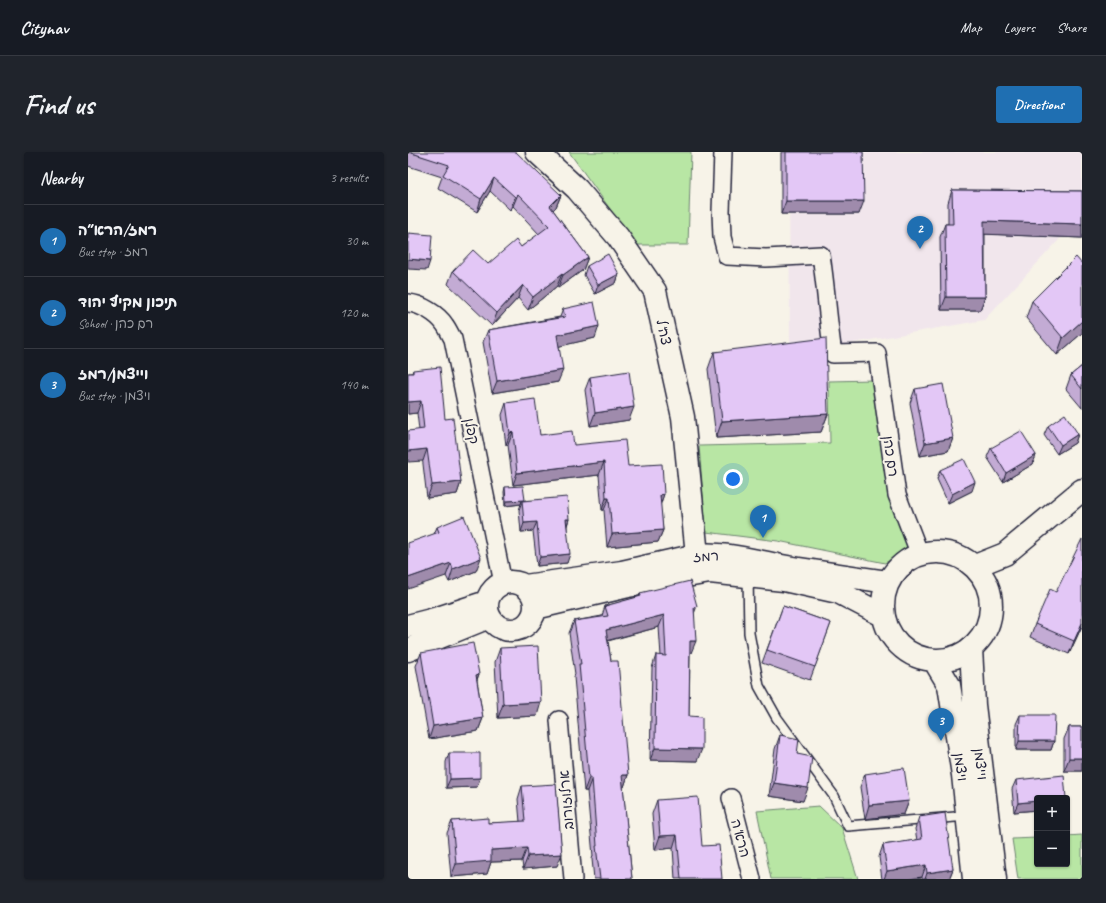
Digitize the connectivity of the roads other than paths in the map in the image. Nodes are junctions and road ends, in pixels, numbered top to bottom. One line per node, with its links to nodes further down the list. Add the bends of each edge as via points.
1 (537, 152): 6 (street, צה"ל, via 577,189 618,237 655,292 683,417)
2 (723, 152): 7 (street, רם כהן, via 721,212 722,236 727,256 766,258 821,255 833,354 877,353 897,495)
3 (408, 303): 11 (street, קפלן, via 433,313 445,324 453,339)
4 (1082, 490): 5 (street)
5 (1005, 554): 8 (street); 12 (street)
6 (697, 555): 10 (street, רמז, via 734,556 781,566); 13 (street, רמז, via 622,572)
7 (920, 555): 8 (street, via 941,551 966,559); 10 (street, via 900,566)
8 (975, 566): 12 (street)
9 (748, 576): 14 (street, רמז, via 710,572 628,586); 16 (street, רמז, via 784,580 838,592); 23 (lane, via 749,632 758,686 777,718 834,796 848,826)
10 (888, 582): 16 (street, via 884,595)
11 (503, 583): 13 (street, via 511,582); 15 (street, via 493,590)
12 (988, 585): 18 (street, via 992,600 991,615 987,629)
13 (525, 586): 14 (street, via 531,592)
14 (535, 608): 15 (street, via 529,622 516,630 500,628 494,623)
15 (488, 610): 17 (street); 19 (street)
16 (884, 616): 20 (street, via 893,638 905,650)
17 (408, 626)
18 (971, 648): 20 (street, via 960,655); 27 (street, וייצמן, via 974,705)
19 (408, 650)
20 (934, 660): 23 (street, ויצמן, via 949,685)
21 (559, 720): 24 (street, ארלוזורוב)
22 (731, 798): 25 (street, הרא"ה)
23 (967, 816): 26 (street, ויצמן)
24 (573, 879)
25 (752, 879)
26 (974, 879)
27 (995, 879)

